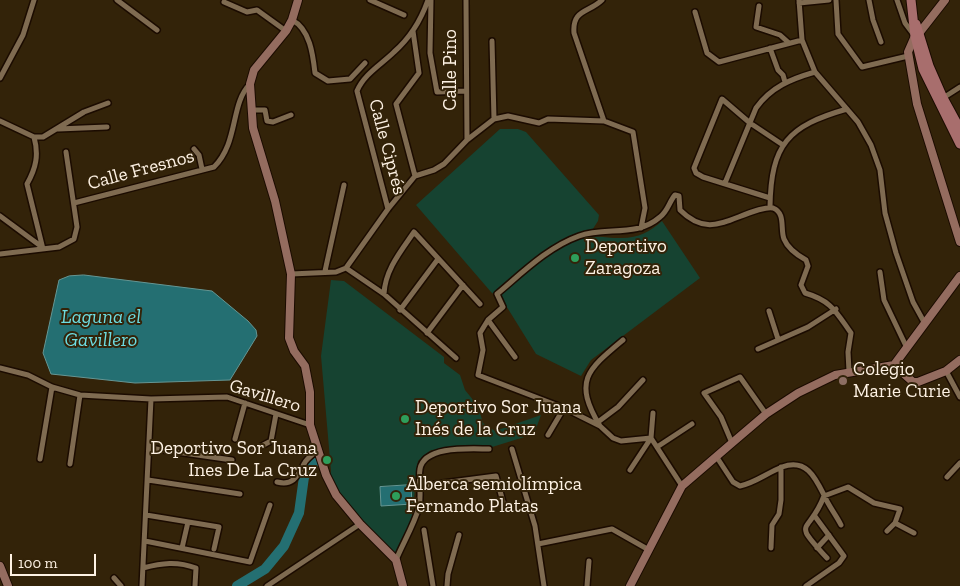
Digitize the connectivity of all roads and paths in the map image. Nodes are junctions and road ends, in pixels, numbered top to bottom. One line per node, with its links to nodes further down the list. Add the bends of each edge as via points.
1 (34, 0): 32 (street, via 23,35)
2 (117, 0): 20 (street)
3 (298, 0): 19 (street)
4 (370, 0): 18 (street)
5 (429, 0): 22 (street, Calle Ciprés); 36 (street, via 430,53 437,92)
6 (466, 0): 36 (street, Calle Pino)
7 (602, 0): 44 (street, via 579,14 573,23)
8 (829, 0): 15 (street)
9 (836, 0): 29 (street, via 838,34 862,67)
10 (869, 0): 26 (street)
11 (897, 0): 23 (street, via 904,23)
12 (911, 0): 23 (main road)
13 (945, 0): 23 (street)
14 (224, 2): 21 (street, via 247,12 257,10)
15 (799, 2): 24 (street)
16 (759, 6): 27 (street, via 756,27 780,35)
17 (695, 12): 28 (street, via 707,53 712,59 727,61)
18 (404, 15)
19 (292, 20): 21 (street); 30 (street, via 300,24 313,50 315,73 328,81 350,79)
20 (157, 30)
21 (286, 31): 34 (street, via 254,70)
22 (413, 31): 56 (street, via 419,73 396,104); 62 (street, Calle Ciprés, via 380,62 357,91)
23 (917, 34): 29 (street); 37 (main road); 51 (main road, via 926,76)
24 (802, 40): 27 (street); 31 (street)
25 (492, 41): 42 (street)
26 (881, 42)
27 (788, 43): 28 (street)
28 (770, 48): 33 (street)
29 (908, 56): 65 (street, via 917,104)
30 (365, 63)
31 (815, 72): 33 (street); 39 (street)
32 (0, 78)
33 (785, 82): 45 (street, via 764,97)
34 (250, 84): 40 (street); 55 (street, Calle Fresnos, via 240,98 234,130 223,155 214,167)
35 (960, 87): 37 (street)
36 (466, 91): 50 (street, Calle Pino)
37 (943, 98): 48 (main road)
38 (108, 103): 47 (street, via 84,112)
39 (847, 109): 52 (street, via 818,117 801,126); 82 (street, via 872,146 880,170 885,213 894,245 913,302)
40 (252, 110): 41 (street, via 264,110 267,121 273,122); 73 (street, via 253,128 275,201)
41 (292, 115)
42 (494, 120): 44 (street, via 508,116 539,123 548,119); 50 (street)
43 (0, 121): 49 (street)
44 (604, 121): 64 (street, via 631,130 634,135 645,208)
45 (750, 123): 52 (street); 57 (street); 57 (street, via 722,99 694,168 703,177)
46 (107, 127): 47 (street)
47 (58, 129): 49 (street, via 43,137)
48 (960, 129)
49 (34, 137): 67 (street, via 38,152 27,184)
50 (467, 140): 56 (street, via 444,164)
51 (960, 144)
52 (783, 145): 59 (street, via 772,178)
53 (194, 149): 55 (street)
54 (66, 152): 60 (street, Calle Fresnos)
55 (202, 169): 60 (street, Calle Fresnos)
56 (415, 176): 62 (street)
57 (725, 183): 59 (street)
58 (344, 186): 71 (street)
59 (770, 198): 61 (street)
60 (74, 203): 67 (street, Calle Fresnos, via 77,227 74,239 59,247)
61 (770, 207): 64 (street, via 704,226 680,210 679,196 675,195 660,217); 78 (street, via 781,217 784,238 794,253 806,260 808,266 801,285 805,294 823,298)
62 (388, 209): 70 (street)
63 (0, 216): 67 (street)
64 (641, 228): 81 (street, via 594,233 564,242 497,294 503,307)
65 (959, 232): 66 (street)
66 (960, 242)
67 (43, 249): 68 (street, Calle Fresnos)
68 (0, 254)
69 (438, 259): 75 (street); 76 (street, via 414,232 393,263 384,284); 79 (street)
70 (346, 268): 71 (street, via 336,272); 76 (street)
71 (325, 271): 73 (street)
72 (880, 272): 86 (street, via 884,300)
73 (291, 274): 107 (street, via 289,338 306,372)
74 (960, 276): 82 (street)
75 (463, 285): 77 (street); 83 (street)
76 (384, 294): 79 (street)
77 (480, 304)
78 (836, 309): 84 (street); 94 (street, via 852,334 848,352)
79 (400, 310): 83 (street)
80 (769, 311): 84 (street)
81 (488, 320): 88 (street); 101 (street, via 480,333 483,350 478,375)
82 (924, 322): 86 (street)
83 (427, 334): 89 (street)
84 (778, 339): 87 (street)
85 (623, 340): 105 (street, via 599,360 588,376 587,402)
86 (906, 346): 91 (street)
87 (758, 349)
88 (515, 357)
89 (456, 358)
90 (960, 360): 93 (street)
91 (894, 365): 93 (street, via 913,382); 94 (street)
92 (0, 368): 96 (street, Gavillero, via 28,375)
93 (946, 371): 98 (street)
94 (849, 372): 104 (street, via 834,375 798,393)
95 (643, 380): 105 (street)
96 (52, 387): 97 (street, Gavillero); 119 (street)
97 (80, 395): 99 (street, Gavillero); 122 (street)
98 (960, 397)
99 (151, 399): 100 (street, Gavillero, via 227,397); 113 (street)
100 (244, 403): 103 (street, Gavillero); 110 (street)
101 (564, 408): 105 (street); 108 (street)
102 (653, 413): 109 (street)
103 (276, 414): 107 (street, Gavillero); 115 (street, via 271,441)
104 (766, 414): 111 (street); 111 (street, via 740,377 704,393 721,417)
105 (599, 424): 109 (street, via 621,441)
106 (692, 424): 112 (street)
107 (310, 425): 116 (street)
108 (548, 436)
109 (651, 438): 112 (street); 124 (street)
110 (235, 439)
111 (732, 443): 118 (street)
112 (657, 447): 129 (street)
113 (150, 448): 120 (street); 126 (street)
114 (489, 449): 128 (street, via 443,450 428,458 420,468)
115 (254, 450)
116 (318, 450): 127 (street, via 304,463 294,481); 138 (street, via 336,495)
117 (512, 450): 146 (street)
118 (716, 456): 123 (street, via 733,482 740,486); 129 (street)
119 (40, 459)
120 (232, 460)
121 (960, 463): 125 (street)
122 (70, 464)
123 (781, 467): 131 (street, via 791,464 811,471); 148 (street, via 781,500 779,514 772,525)
124 (630, 470)
125 (947, 477)
126 (148, 480): 130 (street); 134 (street)
127 (277, 482)
128 (420, 486): 132 (street, via 496,476); 153 (street, via 419,507)
129 (682, 486): 151 (street)
130 (240, 494)
131 (824, 496): 135 (street); 137 (street, via 848,487 874,503 900,509); 139 (street)
132 (503, 502)
133 (270, 505): 147 (street, via 250,562)
134 (146, 515): 136 (street); 145 (street)
135 (814, 515): 144 (street); 149 (street, via 804,530)
136 (188, 522): 147 (street); 150 (street, via 219,527)
137 (895, 523): 141 (street); 142 (street)
138 (360, 524): 153 (street); 162 (street)
139 (842, 525)
140 (424, 530): 164 (street)
141 (887, 531)
142 (914, 533)
143 (459, 535): 165 (street)
144 (828, 535): 149 (street); 169 (street, via 844,556 839,564)
145 (144, 541): 147 (street); 156 (street)
146 (538, 544): 151 (street, via 612,529); 166 (street)
147 (182, 548)
148 (771, 548)
149 (817, 548): 152 (street)
150 (214, 549)
151 (650, 550): 168 (street)
152 (827, 558)
153 (396, 560): 163 (street)
154 (589, 561): 167 (street)
155 (0, 566): 158 (street)
156 (143, 568): 160 (street); 161 (street, via 182,563 196,568)
157 (114, 578): 159 (street)
158 (8, 586)
159 (120, 586)
160 (142, 586)
161 (195, 586)
162 (267, 586)
163 (403, 586)
164 (433, 586)
165 (447, 586)
166 (544, 586)
167 (587, 586)
168 (630, 586)
169 (806, 586)

